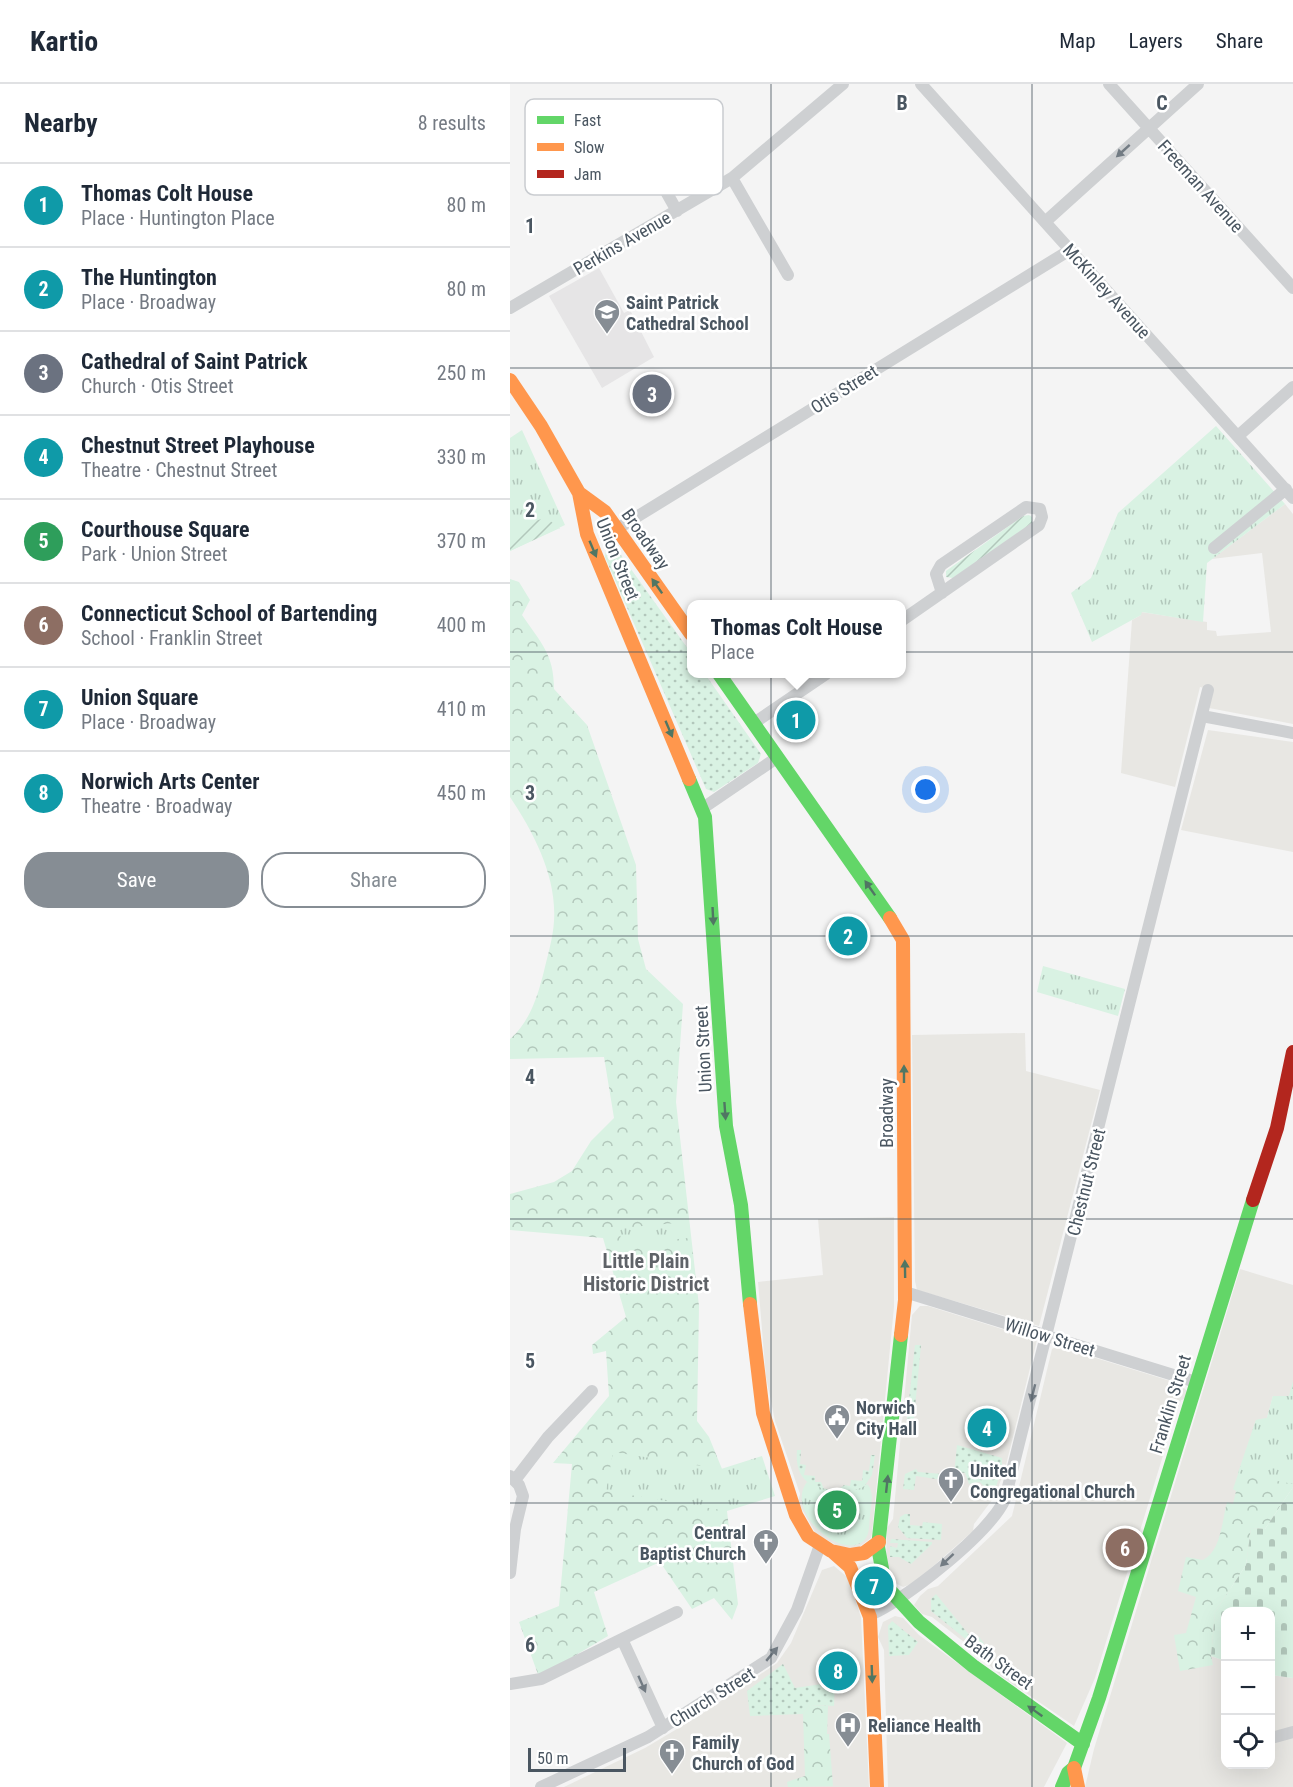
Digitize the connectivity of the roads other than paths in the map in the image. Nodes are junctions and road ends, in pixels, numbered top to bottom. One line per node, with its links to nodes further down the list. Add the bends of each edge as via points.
1 (843, 84): 6 (street, Perkins Avenue)
2 (921, 84): 11 (street, McKinley Avenue)
3 (1109, 84): 5 (street, Freeman Avenue)
4 (1198, 84): 5 (street)
5 (1149, 128): 11 (street, one-way to 11); 14 (street, Freeman Avenue)
6 (732, 178): 7 (street, Perkins Avenue); 13 (street)
7 (723, 183)
8 (668, 195): 10 (street)
9 (704, 195): 10 (street, Perkins Avenue)
10 (677, 211): 15 (street, Perkins Avenue)
11 (1045, 222): 12 (street, McKinley Avenue)
12 (1070, 250): 18 (street, McKinley Avenue); 21 (street, Otis Street)
13 (788, 275)
14 (1293, 288)
15 (510, 308)
16 (510, 380): 19 (main road, Broadway)
17 (1293, 387): 18 (street)
18 (1238, 436): 20 (street, McKinley Avenue)
19 (579, 493): 21 (main road, Broadway, via 601,508); 33 (main road, Union Street, one-way to 33, via 586,534)
20 (1289, 494): 22 (street)
21 (617, 529): 25 (main road, Broadway, one-way to 21)
22 (1214, 548)
23 (942, 593): 23 (street, via 1039,525 1040,509 1026,507 940,565 936,574); 24 (street)
24 (906, 618)
25 (687, 628)
26 (722, 678): 30 (main road, Broadway)
27 (820, 678): 30 (street)
28 (1208, 690): 29 (street, Chestnut Street)
29 (1202, 717): 31 (street); 38 (street, Chestnut Street)
30 (754, 723): 32 (main road, Broadway)
31 (1293, 733)
32 (778, 757): 33 (street); 37 (main road, Broadway, one-way to 32, via 902,939)
33 (703, 808): 43 (main road, Union Street, one-way to 43, via 726,1126 741,1204 759,1392 795,1515 804,1532)
34 (1293, 1050): 36 (main road, Franklin Street)
35 (1293, 1121): 36 (main road)
36 (1277, 1128): 39 (main road, Franklin Street)
37 (905, 1292): 38 (street, Willow Street); 42 (main road, Broadway, one-way to 37)
38 (1047, 1336): 39 (street, Willow Street); 45 (street, Chestnut Street, one-way to 45, via 1001,1508)
39 (1196, 1382): 53 (main road, Franklin Street)
40 (592, 1391): 41 (street)
41 (513, 1478): 44 (street, via 523,1496)
42 (879, 1542): 43 (main road, via 856,1555); 45 (main road, Broadway, via 884,1582)
43 (826, 1549): 47 (main road, via 850,1567); 50 (street, Church Street, one-way to 43, via 771,1658)
44 (510, 1573)
45 (899, 1602): 47 (street, Chestnut Street); 53 (main road, Bath Street, one-way to 45, via 962,1659)
46 (677, 1612): 48 (street)
47 (870, 1615): 56 (main road, one-way to 56)
48 (622, 1639): 49 (street, via 536,1681); 50 (street, one-way to 50)
49 (510, 1684)
50 (663, 1728): 55 (street, Church Street, via 623,1751)
51 (1293, 1732): 52 (street)
52 (1275, 1737)
53 (1083, 1744): 54 (main road, Franklin Street)
54 (1074, 1768): 57 (main road, Franklin Street); 58 (main road)
55 (541, 1787)
56 (877, 1787)
57 (1062, 1787)
58 (1078, 1787)

